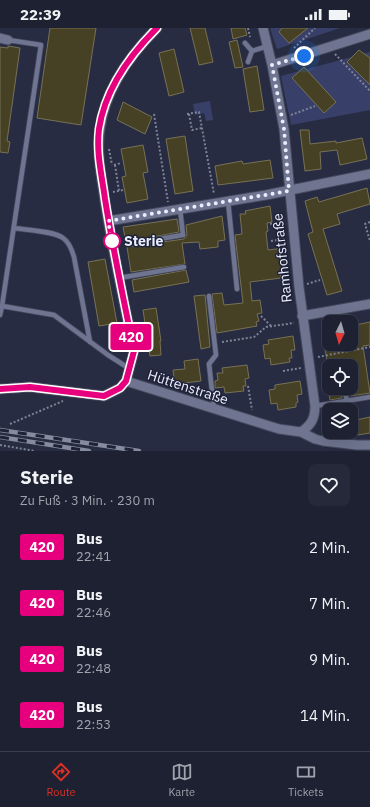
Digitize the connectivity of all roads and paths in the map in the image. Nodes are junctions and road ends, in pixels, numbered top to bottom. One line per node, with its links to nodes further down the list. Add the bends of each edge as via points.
1 (157, 28): 27 (street, via 137,48 116,79 104,110 100,129 99,162)
2 (263, 28): 7 (street, Ramhofstraße)
3 (315, 28): 10 (path, via 291,50)
4 (370, 34): 8 (street)
5 (4, 39): 30 (lane, via 41,44)
6 (245, 43): 9 (lane)
7 (268, 46): 9 (lane); 12 (street, Ramhofstraße)
8 (328, 48): 10 (street); 13 (path)
9 (252, 51): 11 (lane)
10 (291, 60): 12 (street)
11 (248, 62)
12 (272, 65): 16 (street, Ramhofstraße)
13 (370, 91)
14 (315, 106): 16 (path)
15 (154, 114): 25 (path)
16 (282, 117): 21 (street, Ramhofstraße)
17 (202, 128): 17 (path, via 199,112 188,114 192,130); 23 (path)
18 (115, 165): 20 (path)
19 (370, 174): 21 (street)
20 (119, 191)
21 (289, 191): 22 (street); 26 (street, Ramhofstraße)
22 (228, 201): 23 (street); 37 (lane)
23 (215, 203): 24 (street)
24 (180, 209): 25 (street); 34 (lane, via 183,235)
25 (170, 211): 27 (street)
26 (291, 218): 29 (path); 31 (street, Ramhofstraße)
27 (108, 221): 36 (street)
28 (370, 222): 33 (path, via 365,224)
29 (270, 224)
30 (14, 228): 40 (lane); 45 (lane, via 53,234 63,238 70,246)
31 (294, 238): 32 (path); 43 (street, Ramhofstraße)
32 (271, 241)
33 (370, 241)
34 (129, 244)
35 (184, 267): 36 (lane)
36 (119, 278): 49 (street, via 134,351)
37 (237, 289)
38 (209, 296): 46 (lane)
39 (370, 304): 43 (street)
40 (2, 306): 41 (lane); 45 (lane, via 54,315)
41 (0, 316)
42 (261, 316): 44 (path)
43 (302, 319): 44 (path); 48 (street, Ramhofstraße)
44 (271, 326): 46 (path, via 254,337)
45 (90, 342): 49 (lane)
46 (215, 342): 59 (lane, via 216,355 209,364)
47 (370, 347): 48 (path)
48 (309, 363): 50 (path); 58 (street, Ramhofstraße)
49 (130, 369): 51 (street)
50 (283, 371)
51 (126, 381): 54 (street, Hüttenstraße, via 120,388 104,396); 59 (street, Hüttenstraße)
52 (248, 386): 60 (path)
53 (0, 389): 54 (street, Hüttenstraße, via 30,387)
54 (81, 394): 61 (path)
55 (346, 395): 57 (lane)
56 (370, 397): 57 (lane)
57 (347, 401): 58 (lane)
58 (315, 406): 62 (street, Ramhofstraße, via 312,422)
59 (214, 410): 60 (street, Hüttenstraße)
60 (252, 422): 62 (street, Hüttenstraße)
61 (10, 424)
62 (301, 432): 64 (street, Hüttenstraße, via 315,440 357,446)
63 (0, 445): 65 (path)
64 (370, 445)
65 (35, 451)

